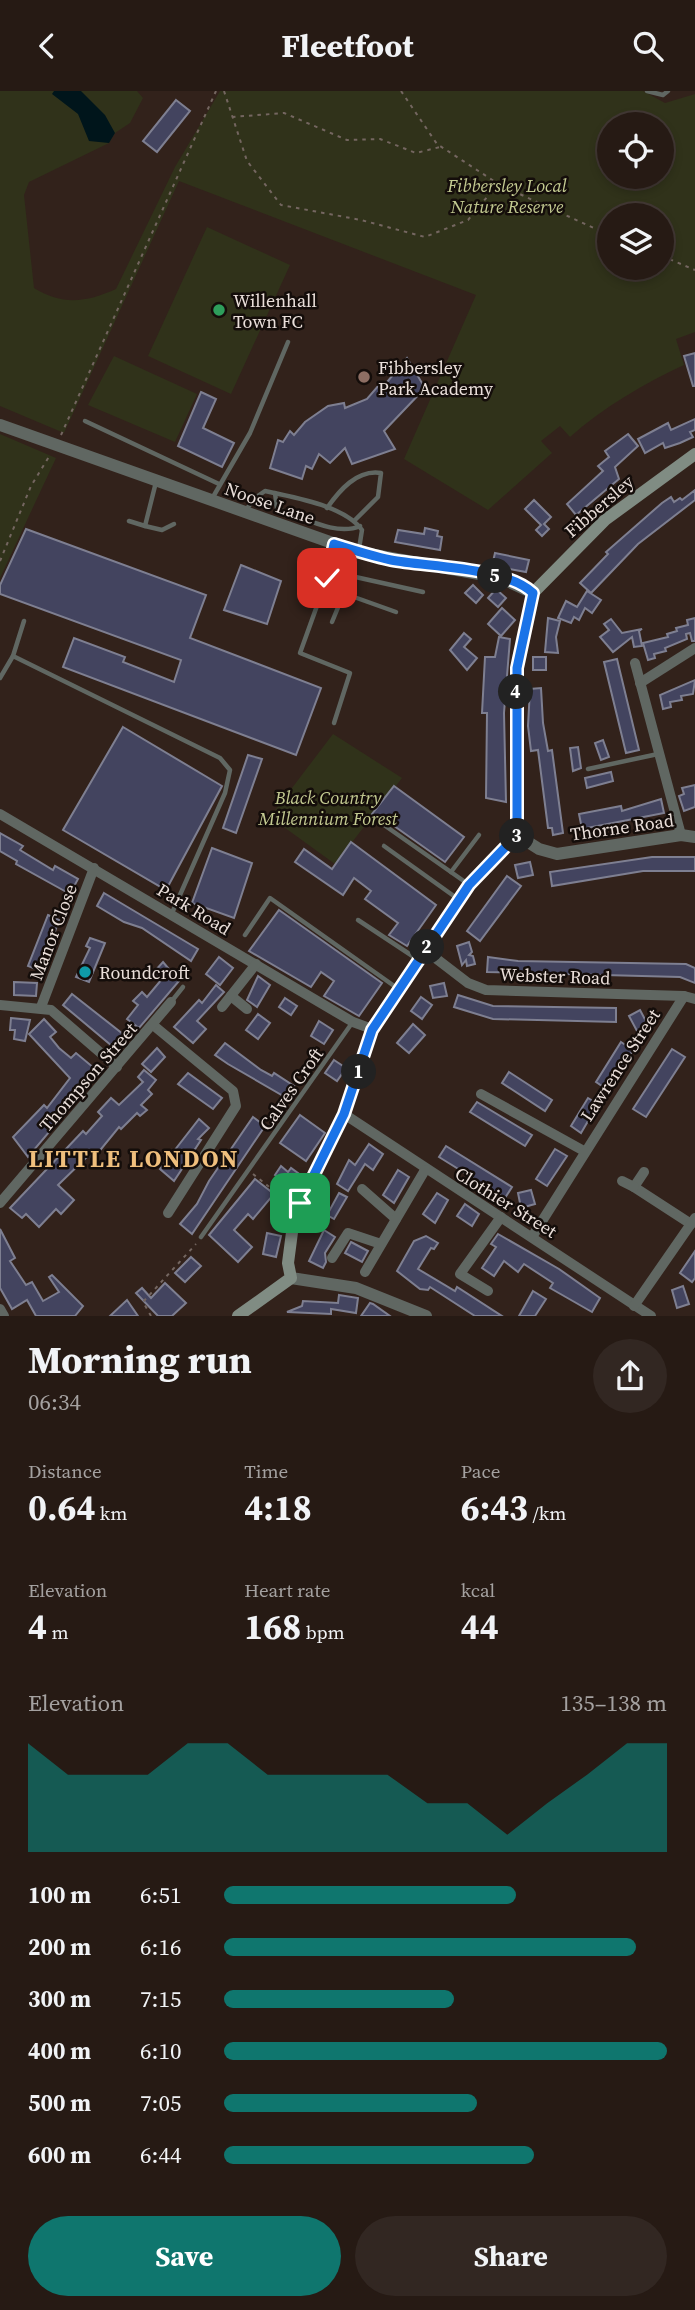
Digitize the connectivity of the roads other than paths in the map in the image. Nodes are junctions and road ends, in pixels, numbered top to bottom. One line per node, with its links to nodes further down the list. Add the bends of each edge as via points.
1 (647, 91): 2 (lane, via 663,95)
2 (668, 91)
3 (288, 342): 8 (lane, via 250,433)
4 (85, 421): 8 (lane)
5 (0, 425): 7 (street, Noose Lane)
6 (695, 454): 23 (main road, Fibbersley, via 605,520)
7 (156, 481): 10 (street, Noose Lane); 16 (lane)
8 (219, 484): 10 (lane)
9 (275, 493): 11 (lane); 12 (lane, via 265,491); 17 (lane, via 277,509 350,531)
10 (212, 501): 12 (street, Noose Lane)
11 (327, 508): 13 (lane); 13 (lane, via 354,479 381,473 378,497)
12 (245, 512): 18 (street, Noose Lane)
13 (355, 520): 17 (lane)
14 (129, 521): 16 (lane)
15 (174, 524): 16 (lane, via 162,530)
16 (145, 526)
17 (360, 527): 19 (lane)
18 (334, 544): 19 (street, Noose Lane); 20 (lane)
19 (358, 552): 23 (street, Noose Lane, via 501,578)
20 (327, 578): 21 (lane); 32 (lane, via 300,653 350,673)
21 (344, 589): 22 (lane, via 355,575); 24 (lane); 26 (lane)
22 (423, 592)
23 (533, 593): 38 (main road, via 516,679)
24 (397, 612)
25 (24, 621): 28 (lane)
26 (332, 622)
27 (695, 648): 31 (street)
28 (13, 656): 30 (lane); 45 (lane, via 226,763 230,770 227,788)
29 (635, 663): 31 (street)
30 (0, 678)
31 (640, 683): 33 (street)
32 (334, 723)
33 (659, 754): 34 (lane); 39 (street)
34 (588, 769)
35 (0, 814): 41 (street, Park Road)
36 (384, 825): 42 (lane)
37 (480, 835): 42 (lane)
38 (517, 835): 39 (street, Thorne Road, via 557,854); 43 (main road)
39 (688, 836)
40 (384, 846): 44 (lane)
41 (94, 868): 45 (street, Park Road); 57 (street, Manor Close)
42 (451, 872): 43 (lane)
43 (469, 885): 44 (main road)
44 (459, 899): 48 (main road)
45 (172, 914): 49 (street, Park Road)
46 (358, 920): 48 (lane)
47 (245, 935): 51 (lane, via 270,898)
48 (421, 955): 51 (main road); 53 (street, Webster Road, via 486,990)
49 (256, 964): 52 (street); 60 (street, Park Road)
50 (183, 987): 55 (lane)
51 (398, 988): 62 (main road)
52 (231, 996): 58 (street); 59 (street)
53 (684, 996): 54 (street, Webster Road); 66 (street, Lawrence Street)
54 (695, 999)
55 (171, 1002): 61 (street, Thompson Street)
56 (0, 1005): 57 (street)
57 (41, 1007): 63 (street, via 51,1010)
58 (222, 1007)
59 (247, 1009)
60 (353, 1022): 62 (street, Park Road); 77 (lane, Calves Croft)
61 (153, 1025): 63 (street, Thompson Street); 73 (street, via 236,1097 236,1106)
62 (372, 1030): 65 (main road)
63 (117, 1067): 72 (street, Thompson Street)
64 (481, 1094): 66 (street)
65 (344, 1114): 67 (street, Clothier Street); 82 (main road, via 300,1203 290,1237)
66 (584, 1151): 78 (street, Lawrence Street)
67 (425, 1170): 74 (street, Clothier Street); 75 (street)
68 (644, 1172): 70 (street)
69 (622, 1181): 70 (street)
70 (634, 1187): 76 (street)
71 (362, 1189): 75 (street)
72 (0, 1203)
73 (168, 1213)
74 (501, 1217): 78 (street, Clothier Street); 83 (street, via 460,1274)
75 (396, 1219): 79 (street)
76 (693, 1221): 84 (street)
77 (201, 1237)
78 (532, 1237): 84 (street, Clothier Street)
79 (381, 1244): 80 (street, via 348,1233); 81 (street)
80 (332, 1258)
81 (365, 1272)
82 (291, 1279): 87 (main road); 88 (street, via 356,1288)
83 (488, 1291)
84 (634, 1306): 89 (street, Clothier Street)
85 (0, 1309): 86 (street)
86 (4, 1316)
87 (237, 1316)
88 (426, 1316)
89 (651, 1316)

